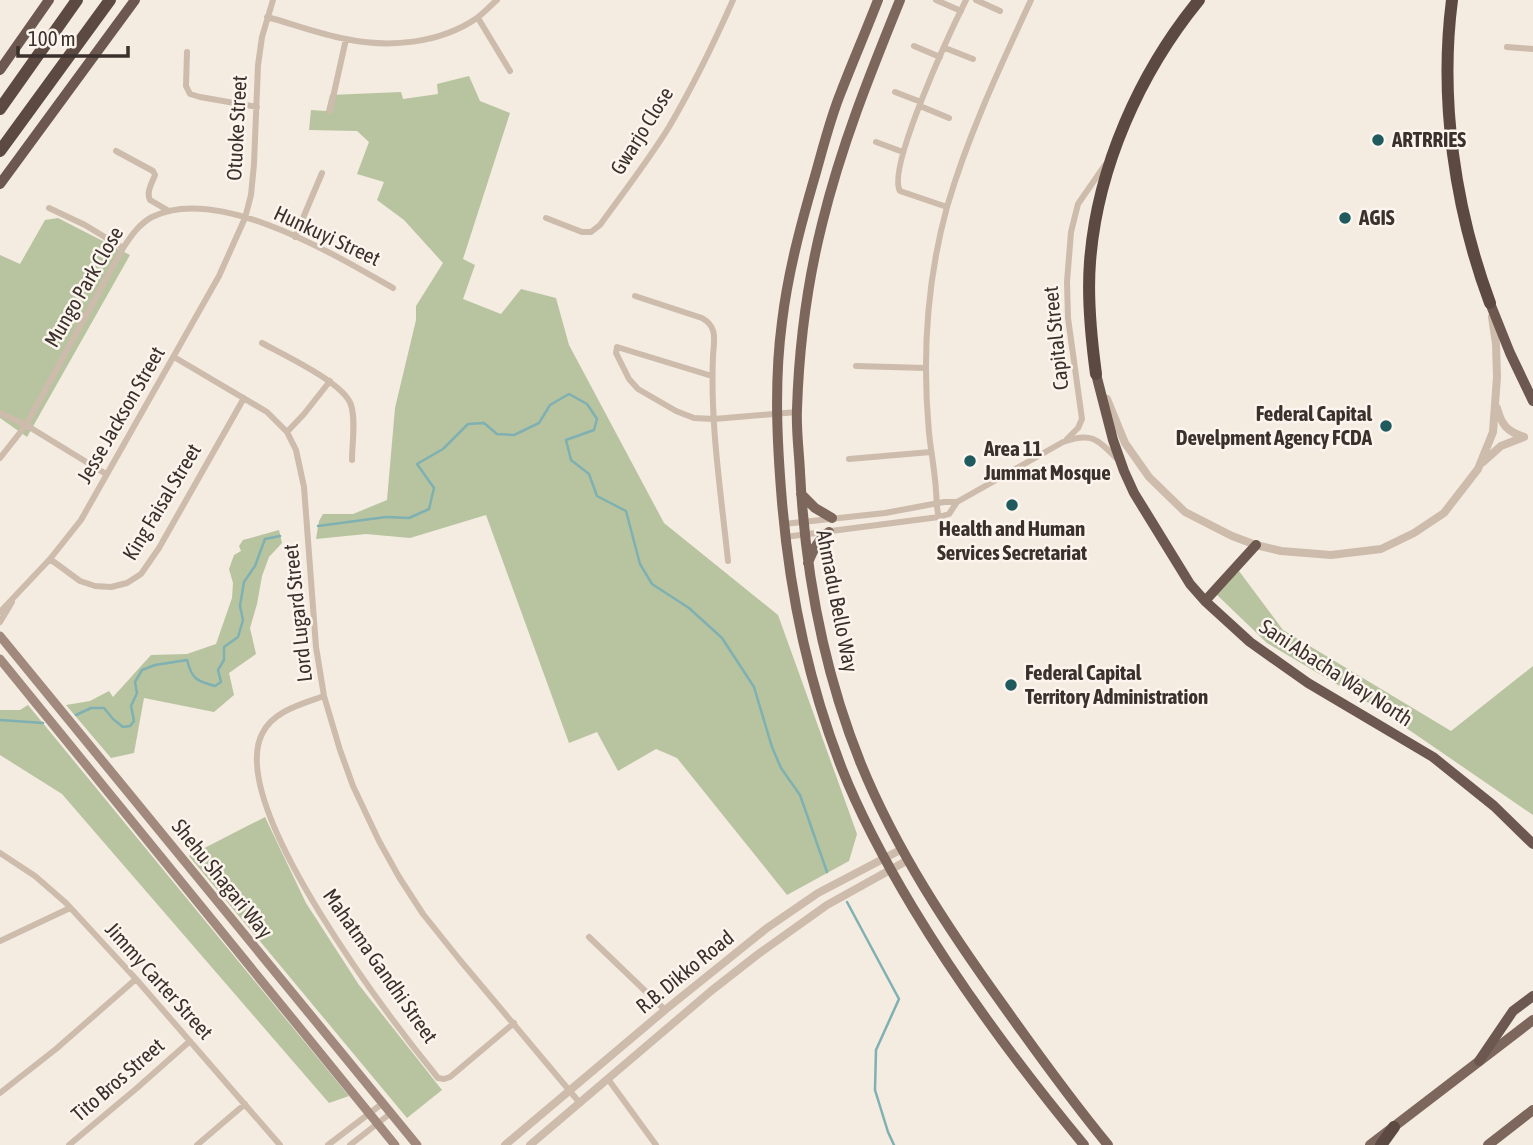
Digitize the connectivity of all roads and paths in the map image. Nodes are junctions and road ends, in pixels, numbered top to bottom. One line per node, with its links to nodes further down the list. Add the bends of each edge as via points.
1 (49, 0): 28 (highway)
2 (78, 0): 33 (highway)
3 (110, 0): 37 (highway)
4 (135, 0): 42 (highway)
5 (273, 0): 18 (street, Otuoke Street)
6 (497, 0): 19 (street)
7 (733, 0): 47 (street, Gwarjo Close, via 669,127 600,225 582,232)
8 (878, 0): 65 (main road, Ahmadu Bello Way, via 839,95 803,218 782,322)
9 (900, 0): 63 (main road, Ahmadu Bello Way, via 859,101 822,224 803,324)
10 (936, 0): 16 (street)
11 (966, 0): 16 (street)
12 (976, 0): 17 (street)
13 (1031, 0): 43 (street, via 981,111)
14 (1199, 0): 40 (highway, Sani Abacha Way North, via 1144,81)
15 (1452, 1): 52 (highway, via 1448,86 1457,181)
16 (961, 11): 23 (street)
17 (1000, 11)
18 (267, 17): 20 (street); 32 (street, Otuoke Street, via 258,65)
19 (478, 18): 20 (street, via 440,36 413,41); 29 (street)
20 (346, 40): 34 (street)
21 (914, 46): 26 (street)
22 (1507, 47): 24 (street)
23 (945, 48): 26 (street); 27 (street)
24 (1533, 49)
25 (187, 52): 32 (street, via 190,94)
26 (940, 57): 31 (street)
27 (973, 59)
28 (0, 70)
29 (510, 71)
30 (895, 92): 31 (street)
31 (920, 104): 35 (street); 39 (street)
32 (257, 107): 46 (street, Otuoke Street)
33 (0, 109)
34 (330, 111)
35 (949, 118)
36 (876, 142): 39 (street)
37 (0, 151)
38 (116, 151): 45 (street, via 153,171 148,197)
39 (904, 152): 43 (street, via 898,190)
40 (1114, 152): 57 (highway, Sani Abacha Way North, via 1096,214 1090,263 1089,310); 70 (street, Capital Street, via 1078,204 1071,232 1068,318 1082,419)
41 (322, 173): 48 (street)
42 (0, 184)
43 (947, 207): 56 (street, via 931,288)
44 (49, 208): 49 (street)
45 (169, 211): 46 (street, Mungo Park Close, via 215,210); 49 (street, Mungo Park Close, via 140,226)
46 (245, 218): 48 (street, Hunkuyi Street); 54 (street, Jesse Jackson Street)
47 (546, 218)
48 (295, 237): 50 (street, Hunkuyi Street)
49 (123, 248): 67 (street, Mungo Park Close)
50 (393, 288)
51 (635, 296): 58 (street, via 710,322)
52 (1490, 303): 61 (street, via 1496,344); 62 (highway)
53 (262, 343): 59 (street)
54 (174, 357): 60 (street, Lord Lugard Street); 77 (street, Jesse Jackson Street)
55 (856, 366): 56 (street)
56 (925, 368): 71 (street)
57 (1096, 374): 75 (highway, Sani Abacha Way North); 91 (street, via 1125,443 1149,477 1185,512)
58 (712, 376): 66 (street); 66 (street, via 617,347 629,379 638,389 676,411)
59 (330, 382): 68 (street); 74 (street, via 351,404)
60 (244, 398): 68 (street, Lord Lugard Street, via 268,412); 92 (street, King Faisal Street, via 141,574 127,583 95,586)
61 (1495, 399): 69 (street, via 1511,433); 76 (street, via 1493,432)
62 (1533, 401)
63 (797, 412): 65 (street); 79 (main road, Ahmadu Bello Way)
64 (0, 413): 67 (street)
65 (776, 413): 66 (street); 87 (main road, Ahmadu Bello Way)
66 (714, 419): 93 (street)
67 (26, 425): 72 (street, Mungo Park Close); 77 (street)
68 (287, 432): 101 (street, Lord Lugard Street, via 304,487)
69 (1529, 436): 76 (street, via 1501,446)
70 (1063, 442): 75 (street, Capital Street, via 1079,436 1095,439); 81 (street, Capital Street)
71 (931, 452): 73 (street); 78 (street)
72 (0, 458)
73 (849, 459)
74 (352, 460)
75 (1121, 463): 96 (highway, Sani Abacha Way North, via 1160,537)
76 (1478, 469): 91 (street, via 1444,513 1381,549 1331,555)
77 (106, 474): 92 (street, Jesse Jackson Street, via 81,520)
78 (936, 492): 80 (street); 82 (street)
79 (801, 494): 85 (main road); 86 (main road, Ahmadu Bello Way)
80 (944, 502): 81 (street, Capital Street); 82 (street, Capital Street); 83 (street)
81 (957, 502): 83 (street)
82 (935, 504): 84 (street); 85 (street, Capital Street)
83 (949, 514): 84 (street)
84 (939, 517): 88 (street)
85 (832, 518): 86 (street, Capital Street)
86 (803, 522): 87 (street, Capital Street); 89 (main road, Ahmadu Bello Way)
87 (784, 524): 90 (main road, Ahmadu Bello Way)
88 (829, 532): 89 (street); 94 (main road, via 815,546)
89 (804, 535): 90 (street); 94 (main road, Ahmadu Bello Way)
90 (785, 537): 105 (main road, Ahmadu Bello Way, via 794,605 816,694 842,771)
91 (1256, 545): 96 (highway)
92 (50, 559): 95 (street, Jesse Jackson Street)
93 (728, 561)
94 (808, 563): 103 (main road, Ahmadu Bello Way, via 821,636 850,735)
95 (18, 591): 97 (street, Jesse Jackson Street); 98 (street)
96 (1205, 601): 102 (highway, Sani Abacha Way North, via 1250,642 1308,683 1433,757)
97 (0, 612)
98 (0, 622)
99 (0, 636): 122 (main road, Shehu Shagari Way)
100 (0, 659): 125 (main road, Shehu Shagari Way)
101 (324, 696): 115 (street, Lord Lugard Street, via 353,786 398,877 458,959); 115 (street, Mahatma Gandhi Street, via 282,713 270,722 258,742 256,772 263,797 307,890 342,949 438,1078 450,1077)
102 (1533, 844)
103 (902, 849): 105 (street, R.B. Dikko Road); 106 (main road, Ahmadu Bello Way)
104 (0, 853): 108 (street, Jimmy Carter Street, via 35,876)
105 (884, 858): 107 (main road, Ahmadu Bello Way); 113 (street, R.B. Dikko Road, via 818,893 767,928)
106 (908, 860): 107 (street, R.B. Dikko Road); 140 (main road, Ahmadu Bello Way, via 957,941)
107 (891, 870): 118 (street, R.B. Dikko Road, via 827,905 777,940); 139 (main road, Ahmadu Bello Way, via 975,1004)
108 (70, 908): 110 (street); 111 (street, Jimmy Carter Street)
109 (589, 937): 113 (street)
110 (0, 941)
111 (136, 979): 116 (street, Jimmy Carter Street); 120 (street)
112 (1533, 996): 117 (highway, via 1513,1011)
113 (665, 1010): 119 (street, R.B. Dikko Road)
114 (1533, 1020): 117 (main road)
115 (514, 1023): 119 (street, Lord Lugard Street)
116 (190, 1041): 123 (street, Jimmy Carter Street); 129 (street, Tito Bros Street)
117 (1479, 1061): 128 (main road)
118 (608, 1079): 121 (street, R.B. Dikko Road); 138 (street)
119 (569, 1092): 121 (street, Lord Lugard Street); 136 (street, R.B. Dikko Road)
120 (0, 1093)
121 (579, 1102): 137 (street, R.B. Dikko Road)
122 (383, 1103): 125 (street); 126 (main road, Shehu Shagari Way)
123 (245, 1104): 130 (street); 131 (street, Jimmy Carter Street)
124 (1533, 1110): 143 (main road)
125 (369, 1112): 127 (main road, Shehu Shagari Way); 132 (street)
126 (391, 1113): 127 (street); 135 (main road, Shehu Shagari Way)
127 (378, 1123): 133 (street); 134 (main road, Shehu Shagari Way)
128 (1394, 1127): 141 (main road); 142 (highway)
129 (69, 1145)
130 (198, 1145)
131 (280, 1145)
132 (328, 1145)
133 (350, 1145)
134 (395, 1145)
135 (417, 1145)
136 (505, 1145)
137 (530, 1145)
138 (656, 1145)
139 (1084, 1145)
140 (1108, 1145)
141 (1370, 1145)
142 (1381, 1145)
143 (1488, 1145)

